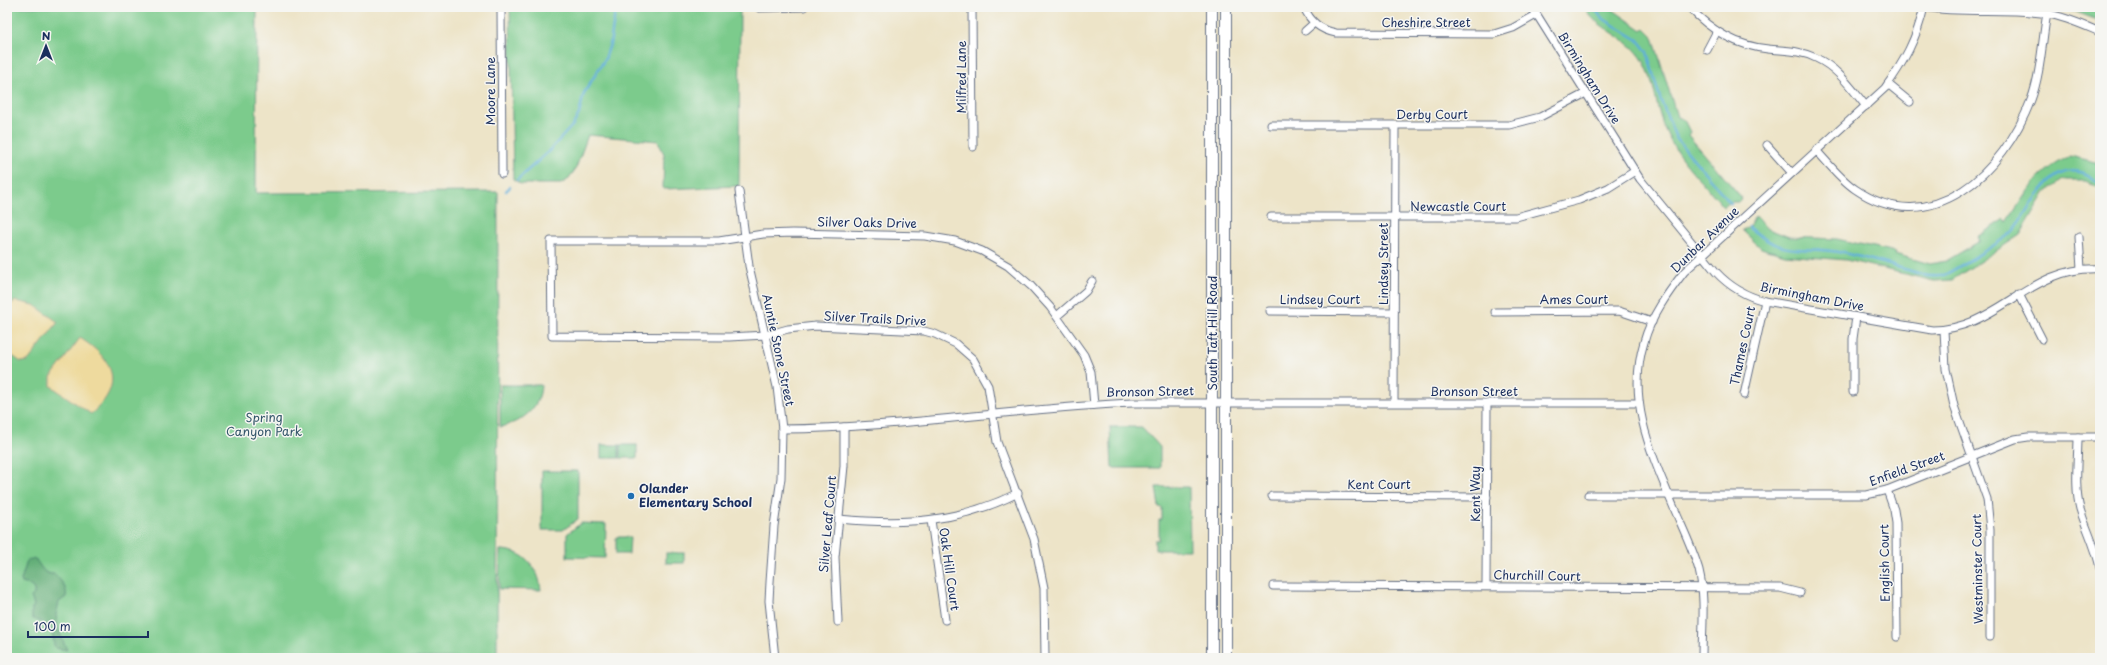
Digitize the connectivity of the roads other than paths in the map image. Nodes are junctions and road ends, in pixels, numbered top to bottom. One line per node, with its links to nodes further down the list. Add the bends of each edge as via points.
1 (502, 7): 29 (street, Moore Lane)
2 (804, 7): 10 (street)
3 (972, 7): 25 (street, Milfred Lane)
4 (1212, 7): 53 (main road, South Taft Hill Road)
5 (1226, 7): 54 (main road, South Taft Hill Road)
6 (1304, 7): 13 (street)
7 (1532, 7): 12 (street, Birmingham Drive)
8 (1689, 7): 15 (street)
9 (1924, 7): 11 (street, via 1958,11); 18 (street, Dunbar Avenue, via 1913,44)
10 (759, 8)
11 (2047, 13): 16 (street); 26 (street, via 2034,87 2026,112 1991,167 1980,179 1956,196 1942,202 1913,206 1878,201 1848,184)
12 (1536, 15): 13 (street, Cheshire Street, via 1505,31 1485,34 1336,33 1321,29); 19 (street, Birmingham Drive)
13 (1314, 23): 14 (street)
14 (1305, 31)
15 (1717, 32): 17 (street); 21 (street, via 1744,44 1792,51 1816,58 1840,75)
16 (2100, 32)
17 (1707, 50)
18 (1888, 84): 20 (street); 21 (street, Dunbar Avenue)
19 (1586, 93): 23 (street, Derby Court, via 1540,117 1509,125); 27 (street, Birmingham Drive)
20 (1910, 102)
21 (1866, 106): 26 (street, Dunbar Avenue)
22 (1271, 126): 23 (street, Derby Court)
23 (1395, 126): 32 (street, Lindsey Street)
24 (1768, 145): 28 (street)
25 (973, 147)
26 (1816, 150): 28 (street, Dunbar Avenue)
27 (1635, 171): 32 (street, Newcastle Court, via 1608,188 1532,214 1503,218); 35 (street, Birmingham Drive)
28 (1792, 173): 35 (street, Dunbar Avenue)
29 (502, 174)
30 (739, 191): 33 (street, Auntie Stone Street)
31 (1271, 218): 32 (street, Newcastle Court)
32 (1395, 218): 42 (street, Lindsey Street)
33 (744, 237): 44 (street, Silver Oaks Drive, via 793,233 897,235 925,236 955,242 982,251 1008,266 1031,286); 48 (street, Auntie Stone Street); 49 (street, Silver Oaks Drive, via 719,241 551,241)
34 (2079, 237): 37 (street)
35 (1701, 255): 40 (street, Birmingham Drive, via 1733,288); 46 (street, Dunbar Avenue, via 1684,272 1661,304)
36 (2100, 268): 37 (street, Birmingham Drive)
37 (2081, 269): 39 (street, Birmingham Drive, via 2044,279)
38 (1092, 281): 44 (street, via 1086,291)
39 (2019, 294): 47 (street, Birmingham Drive, via 1975,321); 50 (street)
40 (1764, 301): 45 (street, Birmingham Drive); 52 (street, Thames Court)
41 (1270, 311): 42 (street, Lindsey Court)
42 (1394, 312): 55 (street, Lindsey Street)
43 (1495, 312): 46 (street, Ames Court, via 1618,311)
44 (1057, 316): 58 (street, Silver Oaks Drive, via 1084,355 1091,372)
45 (1856, 317): 47 (street, Birmingham Drive); 51 (street, via 1853,338)
46 (1652, 322): 57 (street, Dunbar Avenue, via 1640,360)
47 (1944, 330): 64 (street, Westminster Court, via 1948,383)
48 (766, 335): 49 (street, Silver Trails Drive); 59 (street, Silver Trails Drive, via 788,329 816,326 913,330 935,334 956,344 978,366 988,386); 61 (street, Auntie Stone Street, via 777,387)
49 (552, 336)
50 (2042, 339)
51 (1853, 392)
52 (1744, 395)
53 (1212, 402): 54 (street, Bronson Street); 58 (street, Bronson Street); 84 (main road, South Taft Hill Road)
54 (1226, 402): 55 (street, Bronson Street); 85 (main road, South Taft Hill Road)
55 (1394, 402): 56 (street, Bronson Street)
56 (1487, 403): 57 (street, Bronson Street); 70 (street, Kent Way)
57 (1639, 403): 69 (street, Dunbar Avenue, via 1645,437)
58 (1094, 405): 59 (street, Bronson Street)
59 (993, 414): 60 (street, Bronson Street); 66 (street, Silver Trails Drive, via 999,448)
60 (844, 427): 61 (street, Bronson Street); 71 (street, Silver Leaf Court, via 844,466)
61 (782, 429): 82 (street, Auntie Stone Street, via 781,478 773,532 769,601)
62 (2078, 437): 63 (street, Enfield Street); 64 (street, Enfield Street, via 2015,439); 73 (street, via 2077,484 2080,508)
63 (2100, 437)
64 (1972, 455): 65 (street, Enfield Street); 81 (street, Westminster Court, via 1982,481 1990,517)
65 (1888, 490): 69 (street, Enfield Street, via 1858,496); 80 (street, English Court, via 1896,523)
66 (1018, 493): 72 (street, via 980,509); 83 (street, Silver Trails Drive, via 1040,564 1046,610)
67 (1588, 495): 69 (street, Enfield Street)
68 (1272, 496): 70 (street, Kent Court)
69 (1669, 496): 76 (street, Dunbar Avenue, via 1693,555)
70 (1487, 497): 75 (street, Kent Way)
71 (839, 519): 72 (street, via 879,523); 79 (street, Silver Leaf Court, via 835,557)
72 (932, 520): 78 (street, Oak Hill Court)
73 (2100, 568)
74 (1273, 586): 75 (street, Churchill Court)
75 (1486, 586): 76 (street, Churchill Court)
76 (1702, 589): 77 (street, Churchill Court, via 1780,588); 86 (street, Dunbar Avenue)
77 (1800, 593)
78 (945, 620)
79 (838, 622)
80 (1897, 637)
81 (1990, 637)
82 (775, 658)
83 (1046, 658)
84 (1212, 658)
85 (1226, 658)
86 (1702, 658)

